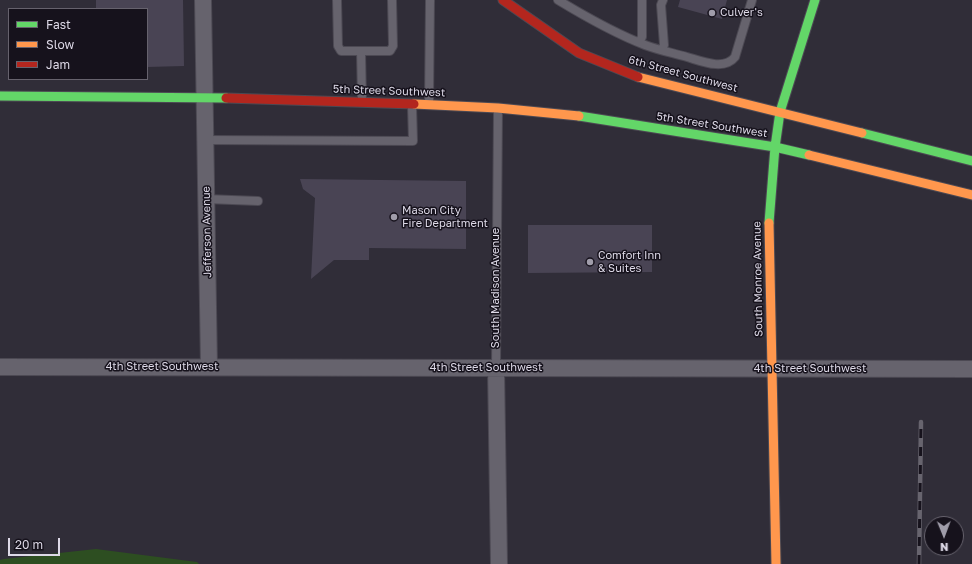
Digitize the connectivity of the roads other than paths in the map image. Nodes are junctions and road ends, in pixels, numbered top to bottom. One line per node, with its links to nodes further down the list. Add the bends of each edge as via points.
1 (204, 0): 15 (street, Jefferson Avenue)
2 (337, 0): 13 (lane, via 338,46 341,51)
3 (392, 0): 13 (lane, via 393,46 390,51)
4 (430, 0): 18 (lane)
5 (503, 0): 20 (main road, 6th Street Southwest, via 579,53 639,77)
6 (558, 0): 11 (lane, via 597,23)
7 (642, 0): 11 (lane, via 642,37)
8 (663, 0): 12 (lane)
9 (752, 0): 12 (lane, via 735,57 731,62 714,64)
10 (815, 0): 20 (main road, South Monroe Avenue)
11 (639, 42): 12 (lane)
12 (662, 50)
13 (361, 51): 16 (lane)
14 (0, 96): 15 (main road, 5th Street Southwest)
15 (204, 97): 16 (main road, 5th Street Southwest); 21 (street, Jefferson Avenue)
16 (362, 102): 17 (main road, 5th Street Southwest)
17 (412, 104): 18 (main road, 5th Street Southwest); 21 (lane, via 413,141)
18 (428, 105): 19 (main road, 5th Street Southwest)
19 (498, 108): 22 (main road, 5th Street Southwest, via 590,117); 29 (lane, South Madison Avenue)
20 (780, 112): 22 (main road, South Monroe Avenue); 23 (main road)
21 (205, 140): 25 (street, Jefferson Avenue)
22 (774, 147): 24 (main road); 30 (main road, South Monroe Avenue, via 769,230)
23 (972, 161)
24 (972, 195)
25 (206, 199): 26 (lane); 28 (street, Jefferson Avenue)
26 (258, 201)
27 (0, 366): 28 (street, 4th Street Southwest)
28 (209, 367): 29 (street, 4th Street Southwest)
29 (496, 368): 30 (street, 4th Street Southwest); 32 (street, South Madison Avenue)
30 (772, 369): 31 (street, 4th Street Southwest); 33 (main road, South Monroe Avenue)
31 (972, 369)
32 (499, 564)
33 (776, 564)

